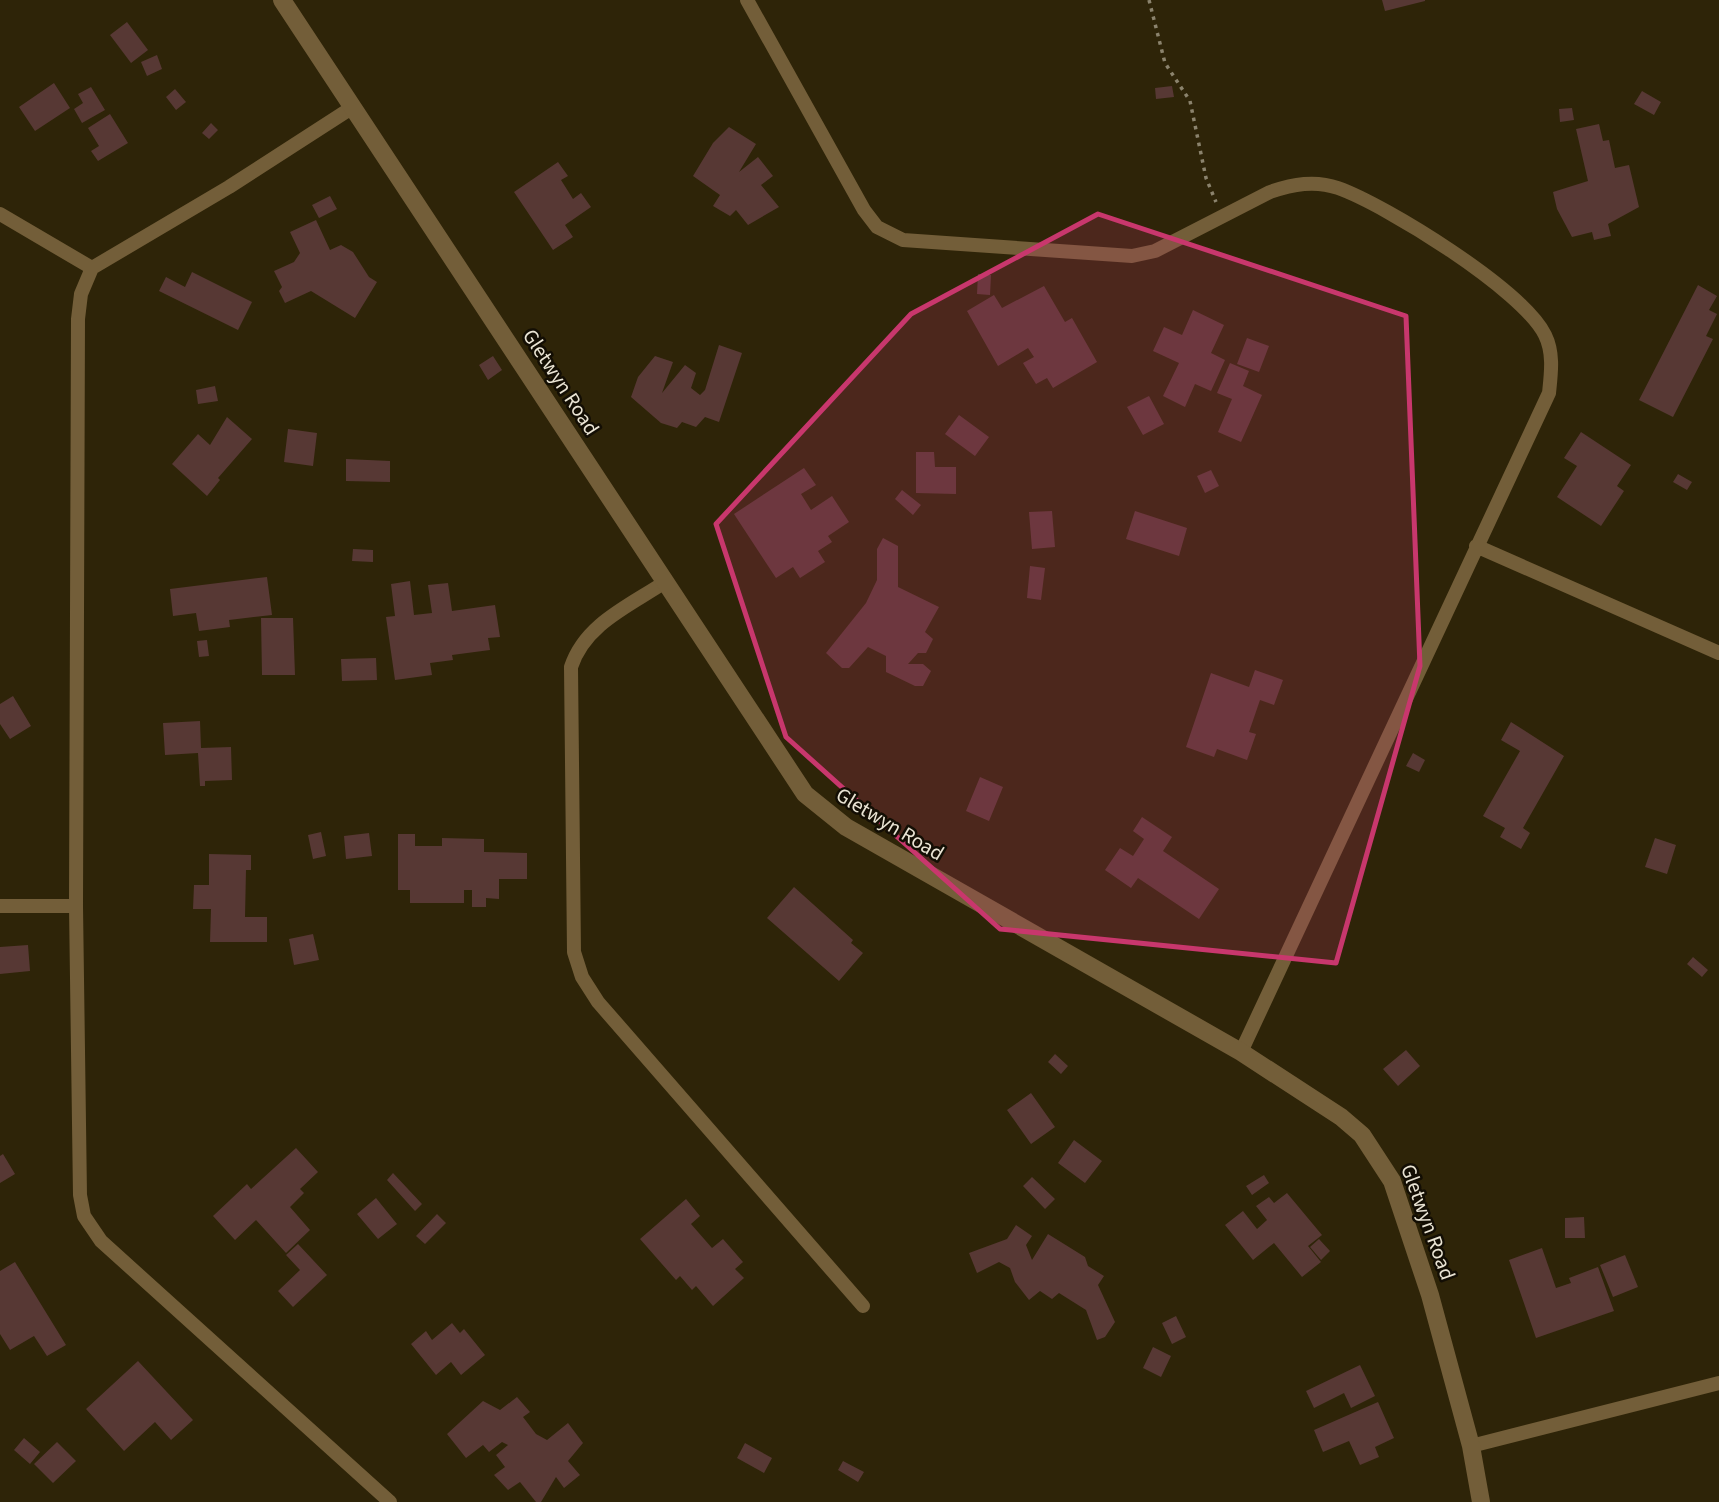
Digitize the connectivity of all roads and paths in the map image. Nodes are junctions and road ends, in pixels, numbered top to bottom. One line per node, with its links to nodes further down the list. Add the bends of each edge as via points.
1 (282, 0): 4 (street, Gletwyn Road)
2 (747, 0): 6 (street, via 863,210 887,234 903,240 1132,256 1154,251)
3 (1149, 0): 6 (path, via 1165,63 1190,101 1206,178)
4 (353, 107): 7 (street); 9 (street, Gletwyn Road)
5 (0, 214): 7 (street)
6 (1223, 217): 8 (street, via 1290,185 1338,188 1482,271 1532,314 1550,352 1549,393)
7 (92, 268): 12 (street, via 81,294 78,319)
8 (1476, 546): 10 (street); 13 (street)
9 (665, 582): 13 (street, Gletwyn Road, via 793,778 820,808 869,841); 14 (street, via 588,633 571,667 574,952 582,977 598,1002)
10 (1719, 653)
11 (0, 906): 12 (street)
12 (76, 906): 17 (street, via 84,1216 101,1241)
13 (1241, 1052): 16 (street, Gletwyn Road, via 1341,1117 1378,1155 1392,1181 1430,1295)
14 (863, 1306)
15 (1719, 1383): 16 (street)
16 (1471, 1446): 18 (street, Gletwyn Road)
17 (390, 1502)
18 (1481, 1502)

